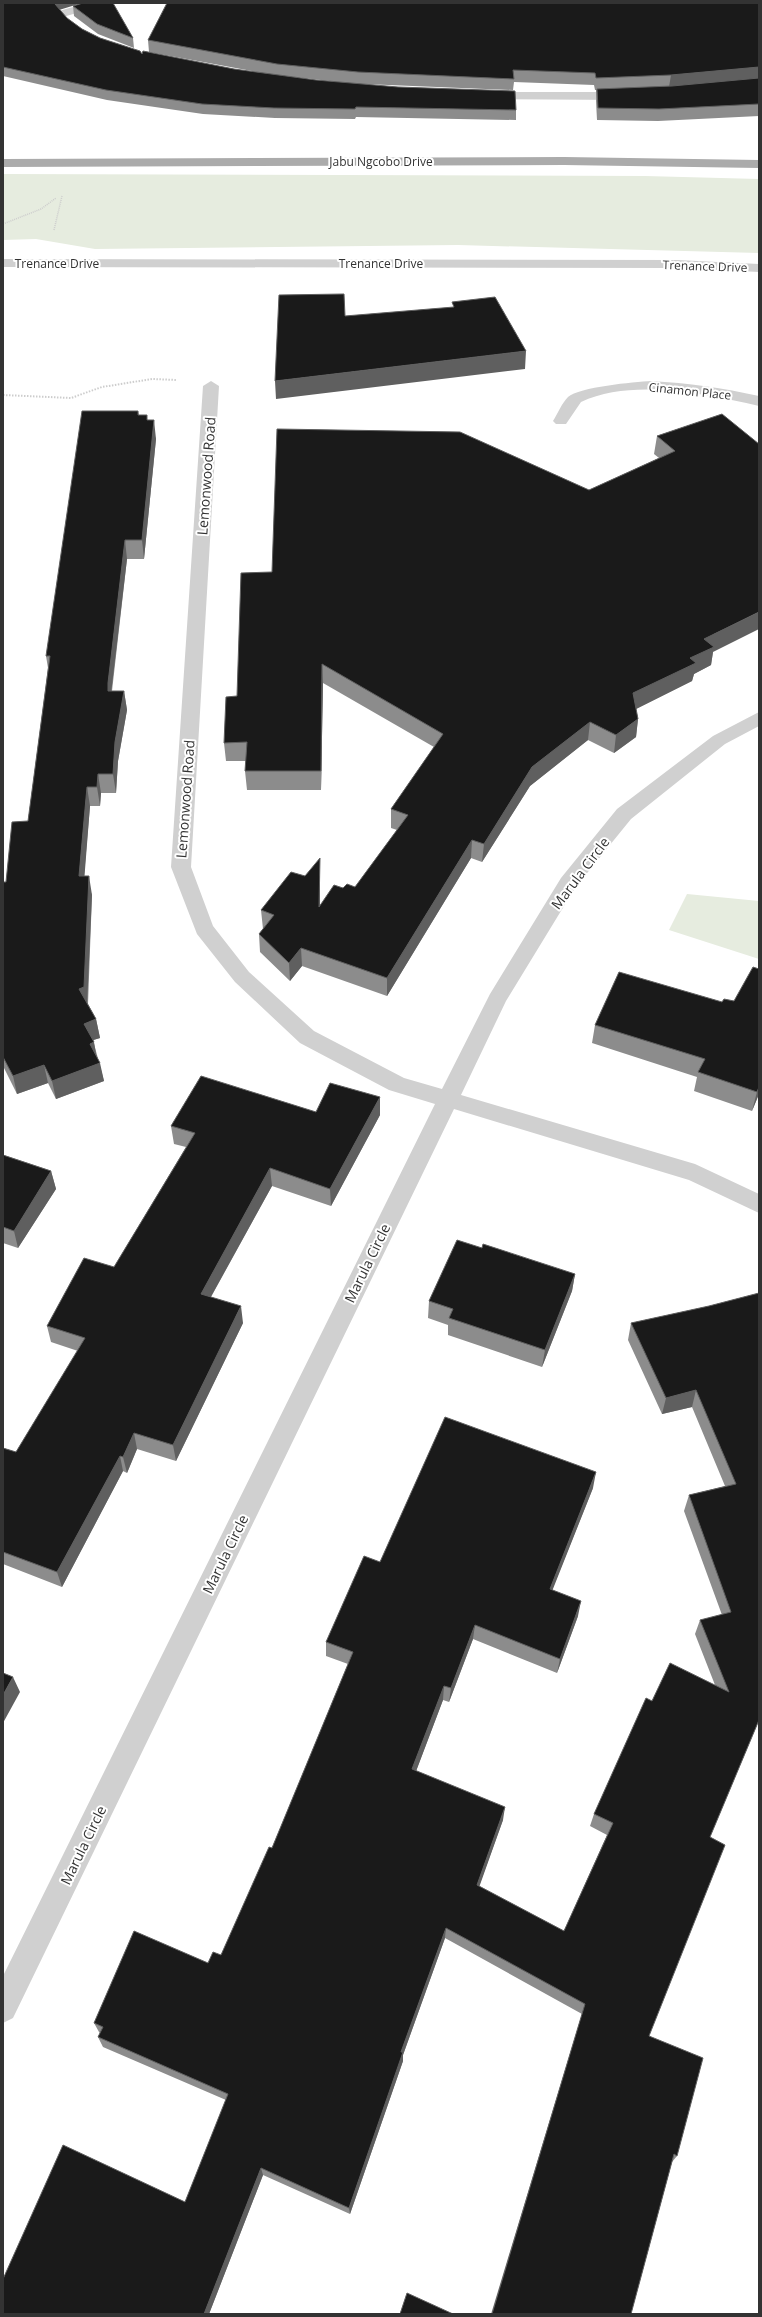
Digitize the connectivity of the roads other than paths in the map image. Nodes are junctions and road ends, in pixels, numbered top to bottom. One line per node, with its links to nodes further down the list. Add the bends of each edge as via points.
1 (100, 3): 2 (street)
2 (65, 8): 3 (street)
3 (73, 24)
4 (470, 96): 5 (street)
5 (637, 96)
6 (3, 163): 7 (main road, Jabu Ngcobo Drive, via 564,161)
7 (759, 164)
8 (3, 263): 9 (street, Trenance Drive, via 677,264)
9 (759, 268)
10 (211, 386): 14 (street, Lemonwood Road, via 181,867 204,929 242,977 307,1037 397,1084)
11 (759, 401): 12 (street, Cinamon Place, via 733,395 653,385 623,387 601,390 575,400)
12 (561, 421)
13 (759, 718): 14 (street, Marula Circle, via 719,740 624,814 610,831 568,883 497,999)
14 (447, 1100): 15 (street, via 695,1173); 16 (street, Marula Circle)
15 (759, 1204)
16 (3, 2008)

